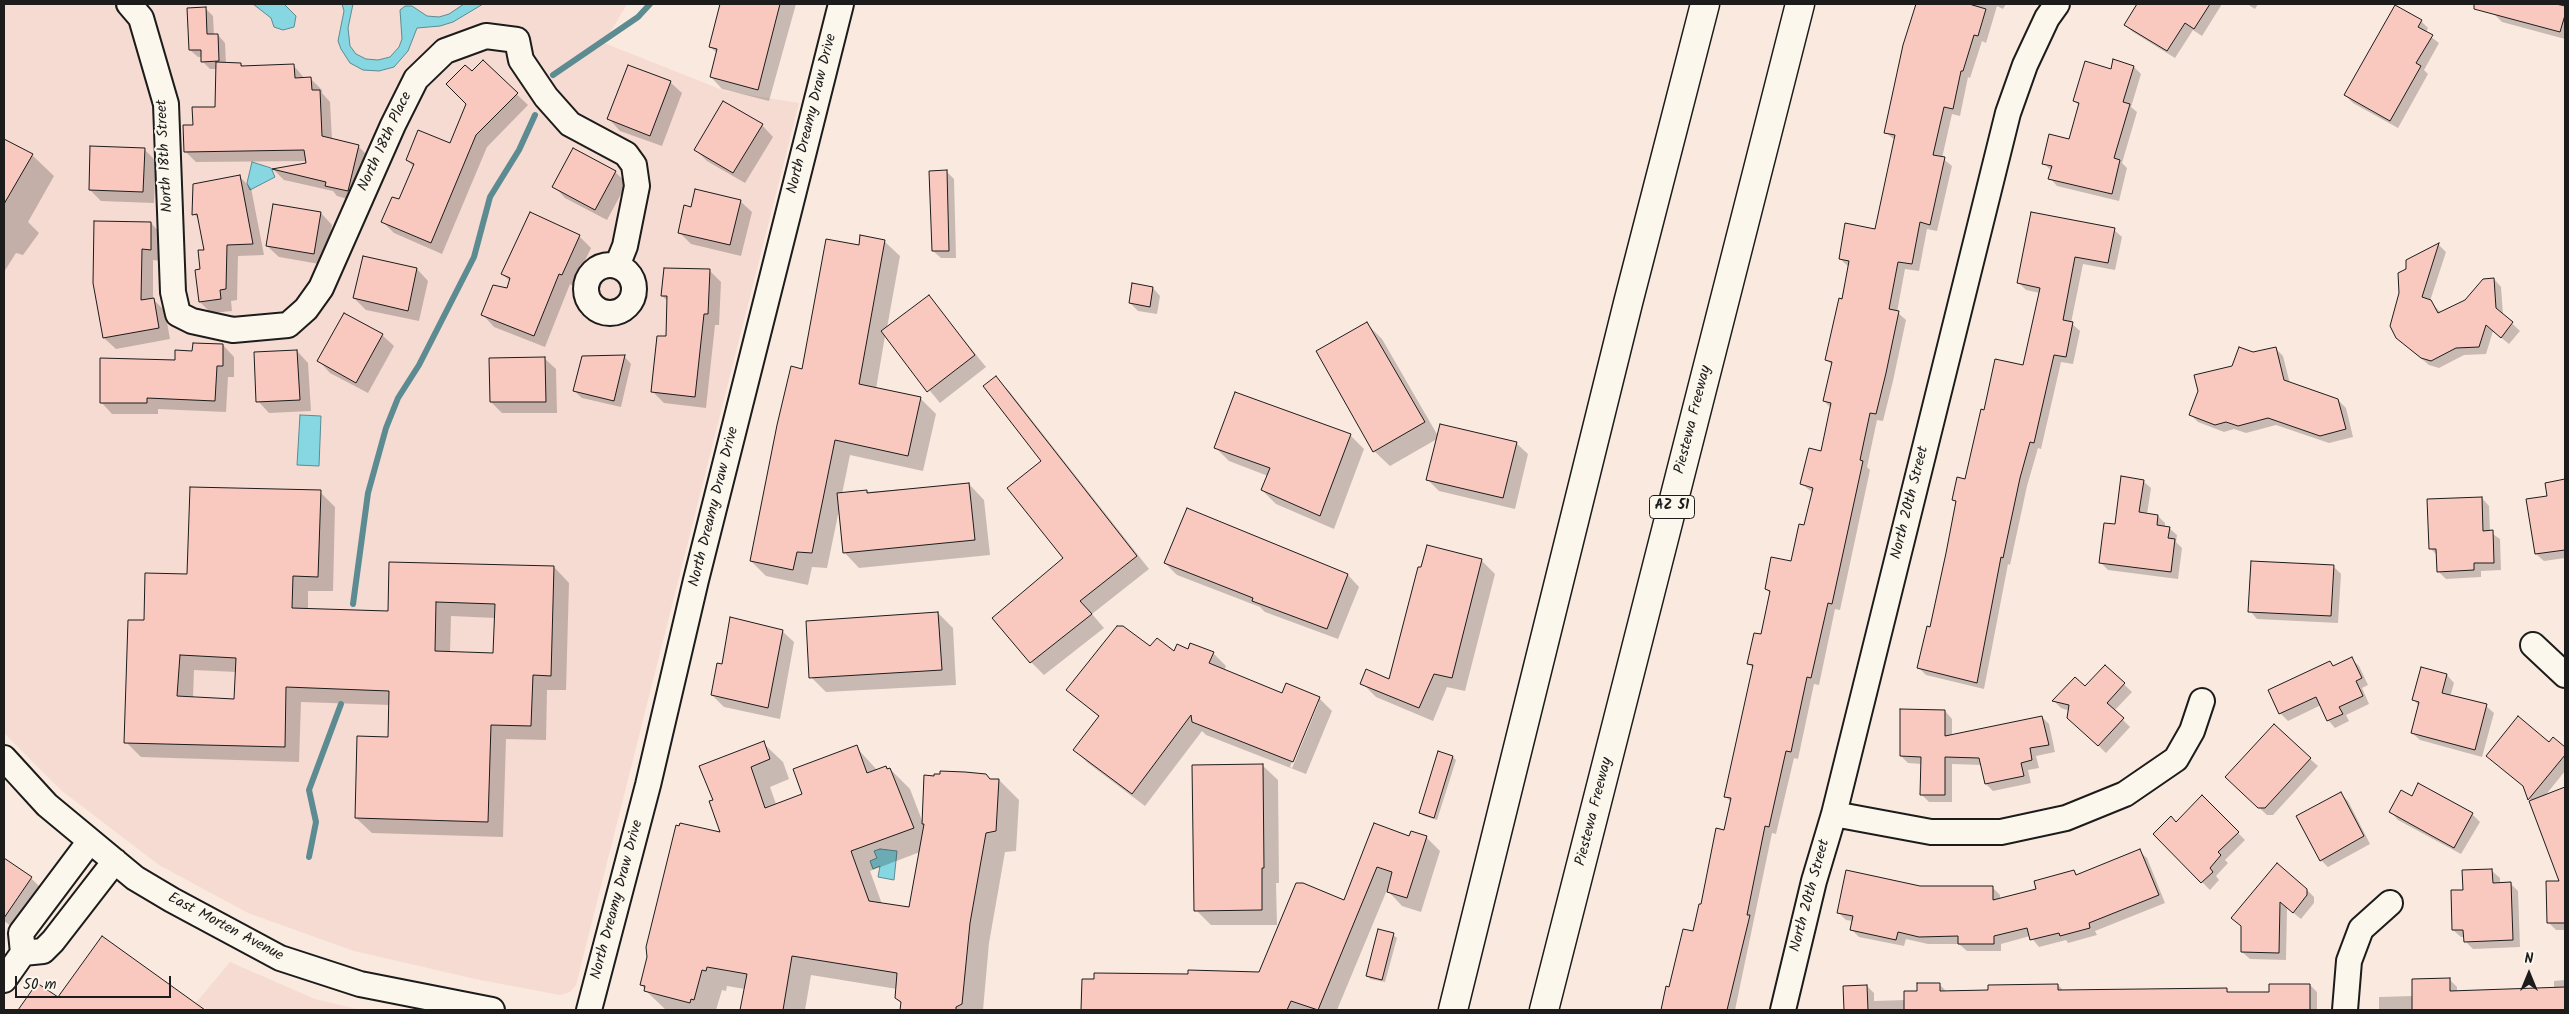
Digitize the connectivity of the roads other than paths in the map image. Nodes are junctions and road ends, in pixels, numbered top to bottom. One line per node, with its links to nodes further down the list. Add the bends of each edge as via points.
1 (129, 4): 7 (street, North 18th Street, via 141,18 166,104 173,292)
2 (841, 4): 19 (street, North Dreamy Draw Drive, via 696,580 648,786)
3 (1706, 4): 20 (highway, via 1628,303)
4 (1800, 4): 21 (highway, Piestewa Freeway / AZ 51)
5 (2057, 4): 12 (street, North 20th Street, via 2025,65 2008,113)
6 (617, 266): 7 (street, North 18th Place, via 625,246 637,186 634,165 626,154 570,124 546,97 521,60 517,40 486,36 445,52 416,79 392,125 321,288 288,326 233,330 192,321)
7 (178, 314)
8 (2533, 645): 9 (street)
9 (2565, 675)
10 (2202, 701): 12 (street, via 2192,731 2176,759 2125,794 2066,818 2001,832 1931,832)
11 (4, 758): 13 (street, East Morten Avenue, via 46,804)
12 (1834, 814): 22 (street, North 20th Street, via 1814,881)
13 (90, 841): 14 (street, East Morten Avenue); 16 (street, via 21,933)
14 (115, 861): 16 (street, via 43,951); 18 (street, East Morten Avenue, via 135,878 172,900 280,958 360,984)
15 (2390, 903): 23 (street, via 2361,929 2349,961)
16 (23, 954): 17 (street)
17 (4, 980)
18 (492, 1010)
19 (589, 1010)
20 (1453, 1010)
21 (1544, 1010)
22 (1784, 1010)
23 (2345, 1010)

